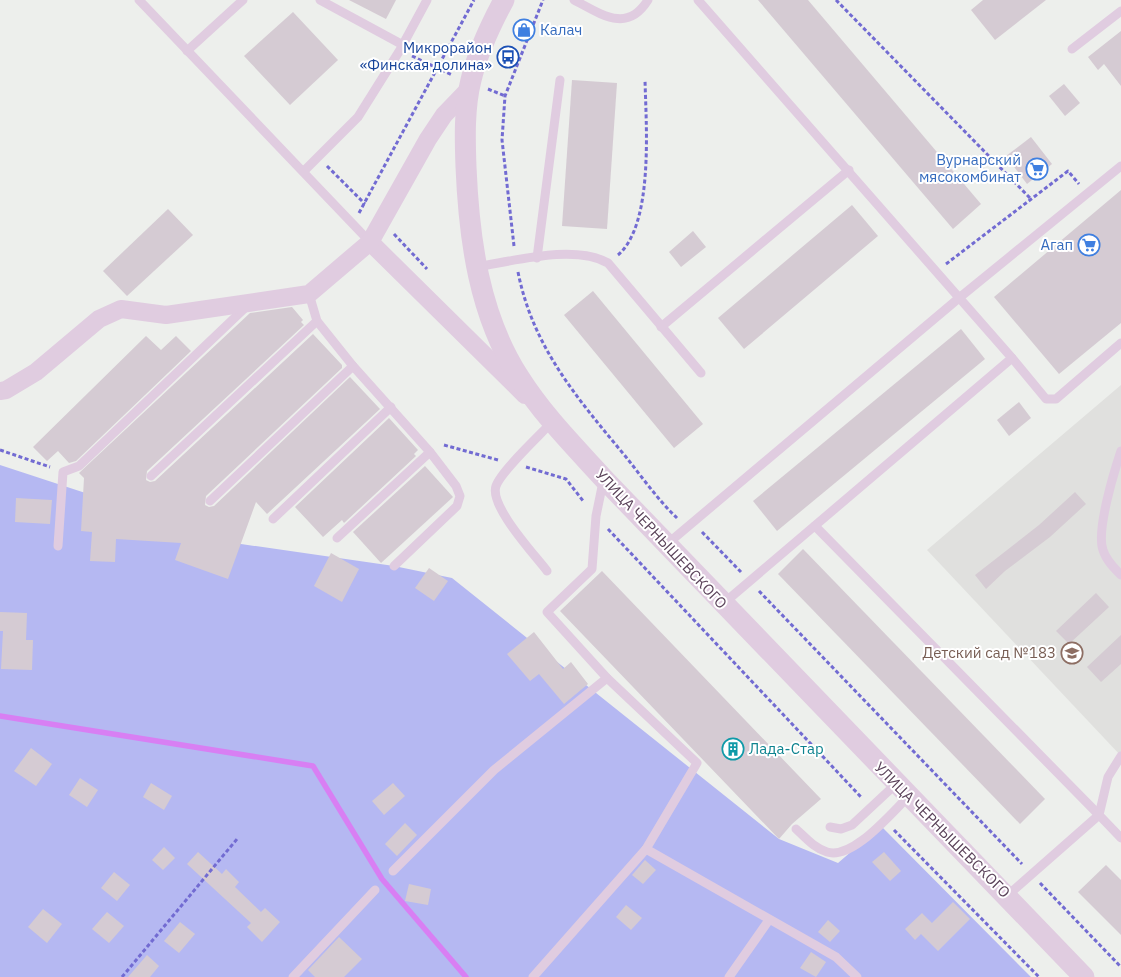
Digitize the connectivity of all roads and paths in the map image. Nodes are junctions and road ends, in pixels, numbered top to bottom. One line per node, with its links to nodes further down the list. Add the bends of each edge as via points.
1 (139, 0): 15 (lane)
2 (243, 0): 15 (lane)
3 (320, 0): 13 (lane)
4 (428, 0): 13 (lane)
5 (474, 0): 16 (path)
6 (504, 0): 20 (street, УЛИЦА ЧЕРНЫШЕВСКОГО, via 478,52)
7 (543, 0): 21 (path)
8 (574, 0): 9 (lane, via 608,18 624,20 637,15)
9 (648, 0)
10 (698, 0): 23 (lane)
11 (836, 0): 27 (path)
12 (1121, 11): 14 (lane)
13 (402, 48): 16 (path); 22 (lane, via 358,118)
14 (1072, 49)
15 (187, 51): 24 (lane)
16 (436, 68): 17 (path); 28 (path)
17 (453, 75)
18 (560, 80): 32 (lane)
19 (645, 80): 34 (path, via 646,155 641,212 633,237 624,250)
20 (479, 89): 21 (path); 29 (street, via 438,123); 35 (street, УЛИЦА ЧЕРНЫШЕВСКОГО, via 465,138)
21 (505, 96): 33 (path, via 502,140)
22 (318, 157): 24 (lane); 28 (path)
23 (849, 170): 37 (lane); 42 (lane)
24 (304, 171): 30 (lane)
25 (1119, 171): 26 (lane)
26 (1088, 193): 27 (path, via 1068,171); 39 (lane)
27 (1030, 198): 37 (path)
28 (364, 204): 29 (path); 30 (path)
29 (382, 221): 31 (street); 36 (path)
30 (353, 224): 31 (lane)
31 (370, 242): 38 (street); 49 (street)
32 (537, 258): 33 (lane); 34 (lane, via 578,254 596,256)
33 (516, 261): 35 (lane); 60 (path, via 524,301 546,351 573,393 676,517)
34 (608, 263): 42 (lane)
35 (476, 267): 49 (street, УЛИЦА ЧЕРНЫШЕВСКОГО, via 501,345 518,377)
36 (428, 270)
37 (935, 272): 39 (lane)
38 (309, 294): 40 (street); 41 (lane)
39 (959, 298): 44 (lane); 60 (lane)
40 (251, 302): 47 (street, via 166,315 120,309 99,319 36,372); 54 (lane, via 79,466)
41 (317, 321): 45 (lane); 55 (lane)
42 (661, 327): 46 (lane)
43 (1121, 344): 44 (lane, via 1056,399 1046,399)
44 (1012, 358): 61 (lane)
45 (353, 366): 48 (lane); 57 (lane)
46 (701, 373)
47 (0, 391)
48 (392, 408): 51 (lane); 59 (lane)
49 (548, 418): 53 (lane); 56 (street, УЛИЦА ЧЕРНЫШЕВСКОГО)
50 (0, 450): 54 (path)
51 (430, 452): 53 (path, via 442,445); 62 (lane); 65 (lane, via 456,486 460,496 457,506)
52 (1121, 452): 67 (lane, via 1100,532 1102,550)
53 (512, 464): 58 (path, via 566,478); 66 (lane, via 496,486 495,494 501,511)
54 (63, 472): 64 (lane)
55 (151, 476)
56 (604, 479): 58 (lane); 63 (street, УЛИЦА ЧЕРНЫШЕВСКОГО)
57 (210, 501)
58 (596, 516): 70 (lane, via 592,569 547,612); 73 (path)
59 (273, 519)
60 (689, 525): 63 (lane); 68 (path, via 705,534)
61 (815, 526): 68 (lane); 74 (lane)
62 (337, 538)
63 (666, 545): 69 (street, УЛИЦА ЧЕРНЫШЕВСКОГО)
64 (58, 546)
65 (394, 566)
66 (547, 571)
67 (1121, 576)
68 (749, 581): 69 (lane); 82 (path)
69 (722, 604): 72 (street, УЛИЦА ЧЕРНЫШЕВСКОГО)
70 (607, 678): 80 (lane, via 697,764); 81 (lane, via 494,770)
71 (1121, 756): 74 (lane, via 1108,777)
72 (903, 790): 73 (lane); 75 (lane); 84 (street, УЛИЦА ЧЕРНЫШЕВСКОГО)
73 (871, 807): 76 (lane, via 852,825 841,829)
74 (1099, 816): 78 (lane); 82 (lane)
75 (884, 820): 77 (lane, via 858,844 841,852 829,852 814,846); 92 (path)
76 (830, 827)
77 (796, 829)
78 (1121, 838)
79 (237, 839): 87 (path)
80 (646, 849): 85 (lane); 89 (lane)
81 (393, 871)
82 (1032, 874): 84 (lane); 86 (path)
83 (375, 890): 88 (lane)
84 (1007, 896): 93 (street, УЛИЦА ЧЕРНЫШЕВСКОГО)
85 (769, 920): 90 (lane); 91 (lane, via 836,957)
86 (1121, 967)
87 (122, 977)
88 (293, 977)
89 (533, 977)
90 (729, 977)
91 (857, 977)
92 (1039, 977)
93 (1084, 977)

